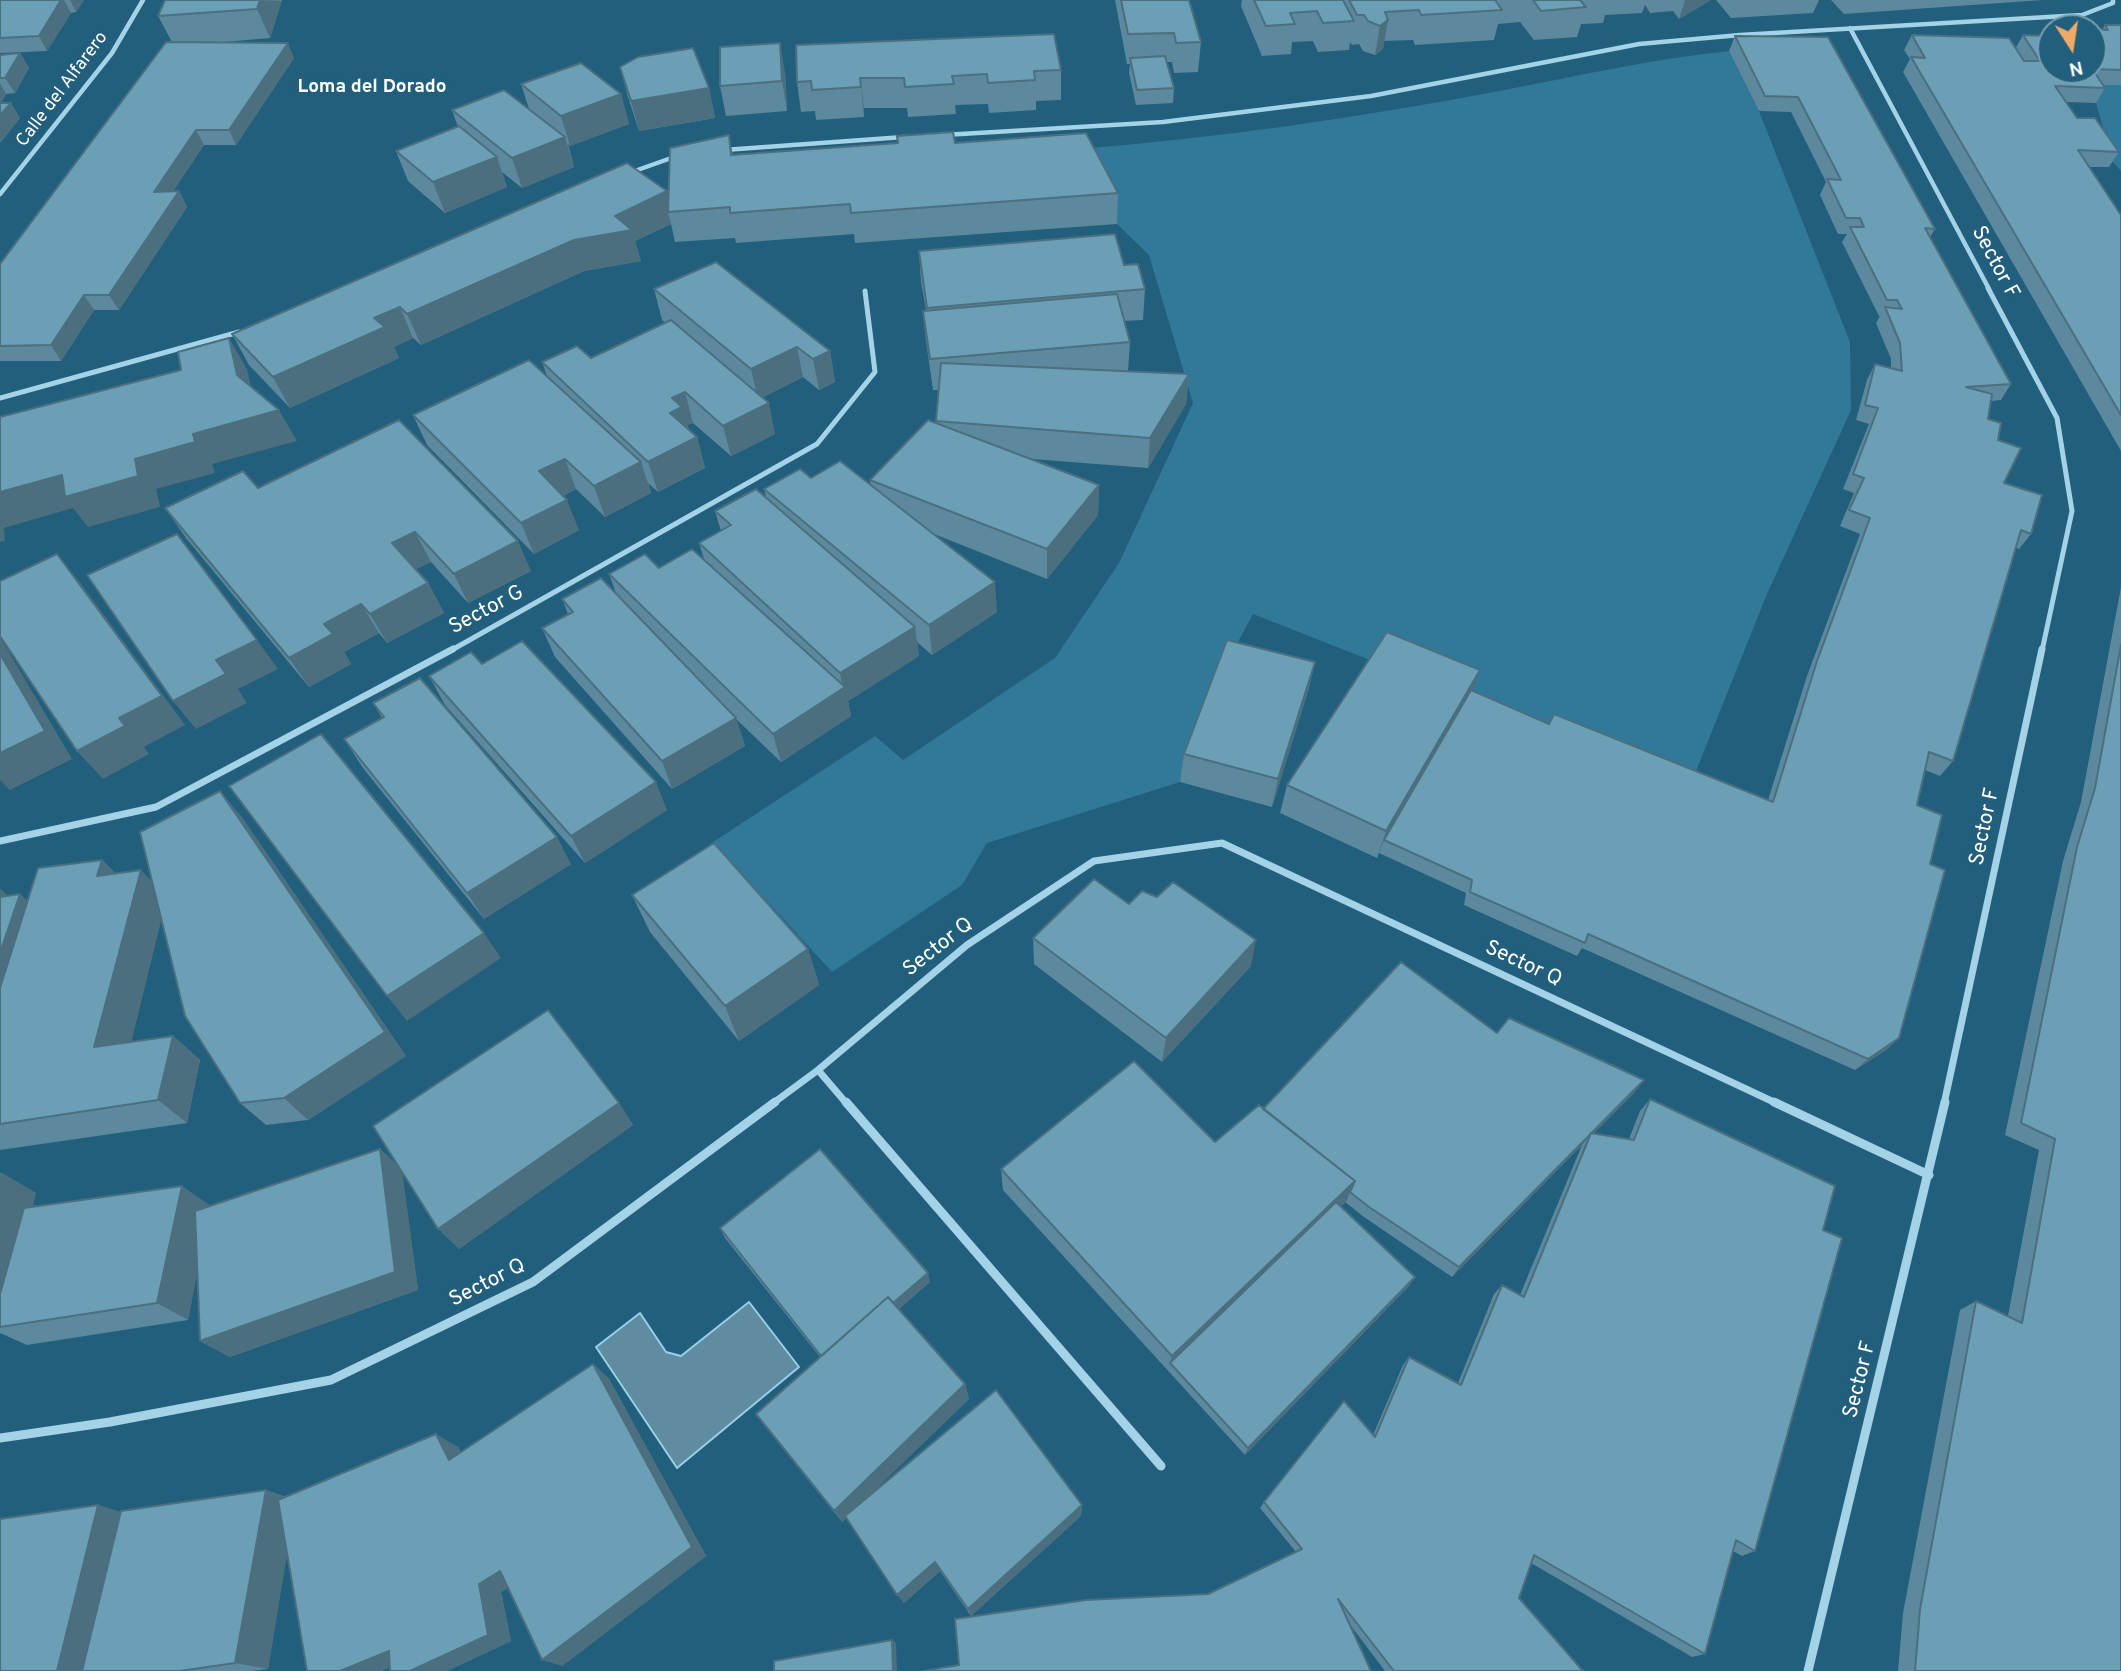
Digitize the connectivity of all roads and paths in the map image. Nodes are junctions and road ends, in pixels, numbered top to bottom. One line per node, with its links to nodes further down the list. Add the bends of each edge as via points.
1 (143, 0): 9 (street, Calle del Alfarero, via 112,53)
2 (2113, 0): 3 (street, via 2082,15)
3 (1850, 29): 4 (street, via 1639,44 1371,96 1163,122); 15 (street, Sector F, via 2057,418 2072,511)
4 (943, 135)
5 (916, 137): 6 (street)
6 (714, 151)
7 (690, 155): 8 (street, via 666,158)
8 (628, 174)
9 (0, 194)
10 (865, 290): 13 (street, Sector G, via 875,372 817,444 513,617 156,807)
11 (248, 330): 12 (street)
12 (0, 398)
13 (0, 841)
14 (818, 1070): 15 (street, Sector Q, via 967,945 1094,861 1222,843); 16 (street, Sector Q, via 534,1282 331,1380); 17 (street)
15 (1929, 1175): 18 (street, Sector F)
16 (0, 1438)
17 (1161, 1466)
18 (1808, 1671)

